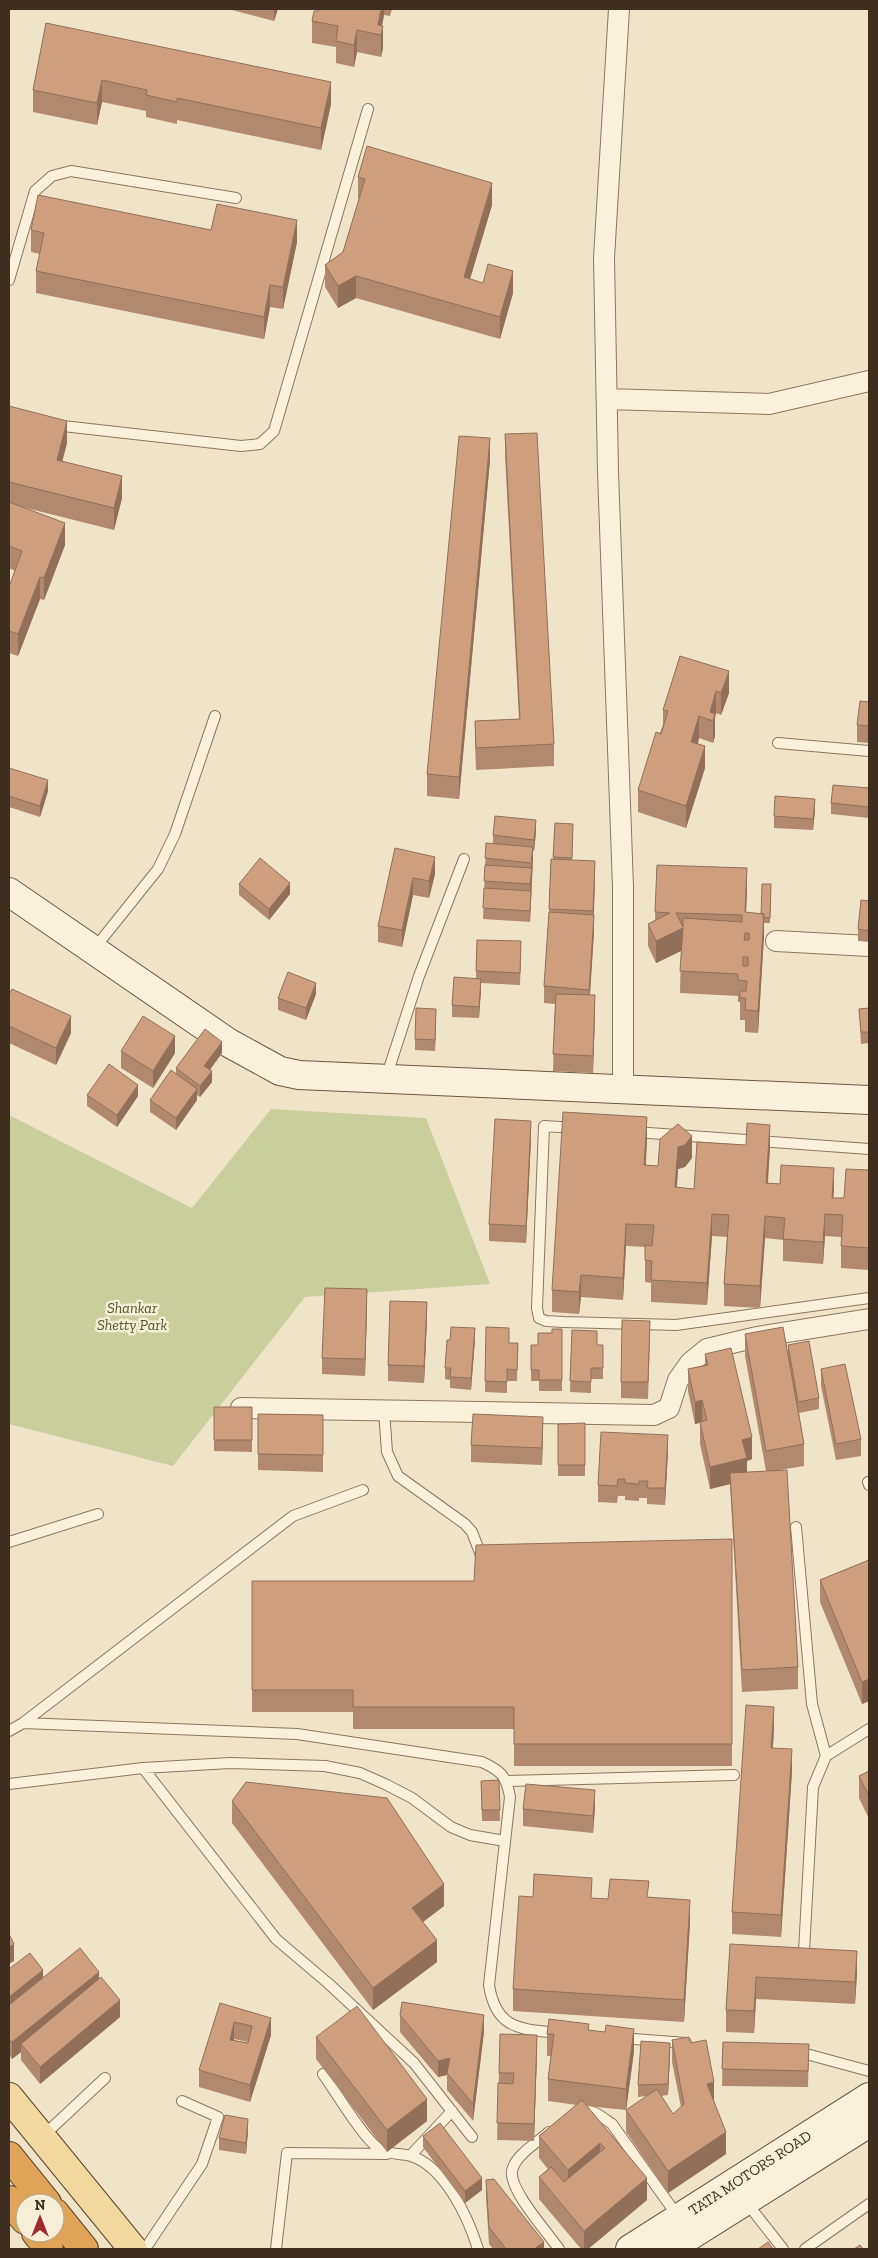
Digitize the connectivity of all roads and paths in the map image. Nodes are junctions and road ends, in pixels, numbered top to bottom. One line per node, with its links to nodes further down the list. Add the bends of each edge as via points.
1 (619, 9): 6 (street, via 604,258)
2 (368, 108): 7 (lane, via 274,431 260,444 241,446)
3 (236, 198): 4 (lane, via 71,171 52,176 35,191)
4 (9, 280)
5 (869, 381): 6 (street, via 768,404)
6 (607, 399): 17 (street, via 623,887)
7 (48, 424)
8 (215, 716): 15 (lane, via 176,834 158,869)
9 (778, 743): 10 (lane)
10 (869, 752)
11 (464, 859): 16 (lane, via 419,976)
12 (9, 892): 15 (street)
13 (776, 941): 14 (street)
14 (869, 946)
15 (94, 950): 16 (street, via 229,1043 280,1071 299,1075)
16 (386, 1079): 17 (street)
17 (623, 1088): 18 (street)
18 (869, 1100)
19 (584, 1129): 22 (lane, via 544,1126 540,1318 546,1321 676,1325)
20 (623, 1131): 21 (lane)
21 (869, 1148)
22 (869, 1298)
23 (869, 1319): 25 (street, via 757,1337 707,1349 678,1380 669,1408 654,1415)
24 (241, 1408): 25 (street)
25 (384, 1410): 30 (lane, via 387,1452 398,1476 465,1524 480,1548)
26 (362, 1490): 31 (lane, via 293,1516)
27 (98, 1514): 29 (lane)
28 (796, 1527): 34 (lane, via 812,1704)
29 (9, 1542)
30 (484, 1563)
31 (23, 1724): 33 (lane); 37 (lane, via 296,1734 482,1762 498,1769)
32 (869, 1728): 34 (lane)
33 (9, 1731)
34 (826, 1756): 40 (lane, via 813,1787)
35 (143, 1768): 38 (lane); 39 (lane, via 284,1763 360,1773 412,1798 451,1827 470,1835); 51 (lane, via 276,1939 414,2062)
36 (734, 1775): 37 (lane)
37 (507, 1781): 39 (lane, via 510,1797)
38 (9, 1784)
39 (505, 1841): 41 (lane, via 489,1985 491,2000 499,2016 521,2029)
40 (804, 1951)
41 (574, 2035)
42 (613, 2038): 43 (lane)
43 (700, 2044)
44 (782, 2052): 45 (lane, via 810,2055)
45 (869, 2071)
46 (323, 2074): 57 (lane, via 369,2138 380,2149)
47 (105, 2078): 56 (lane)
48 (869, 2097): 63 (street, TATA MOTORS ROAD)
49 (9, 2098): 56 (main road)
50 (182, 2101): 67 (lane, via 218,2117 202,2164)
51 (452, 2111): 55 (lane); 59 (lane)
52 (572, 2112): 63 (lane, via 585,2110 612,2124)
53 (869, 2123): 61 (street)
54 (559, 2124): 70 (lane, via 518,2159 512,2171 521,2196)
55 (472, 2137)
56 (42, 2138): 66 (main road)
57 (392, 2154): 59 (lane); 68 (lane, via 287,2153)
58 (9, 2156): 60 (highway)
59 (411, 2156): 69 (lane, via 432,2166 446,2183)
60 (39, 2193)
61 (746, 2201): 72 (street); 73 (lane)
62 (869, 2204): 74 (lane)
63 (679, 2218): 71 (street, TATA MOTORS ROAD)
64 (65, 2225): 65 (highway)
65 (84, 2249)
66 (134, 2249)
67 (145, 2249)
68 (276, 2249)
69 (478, 2249)
70 (559, 2249)
71 (630, 2249)
72 (668, 2249)
73 (782, 2249)
74 (805, 2249)

